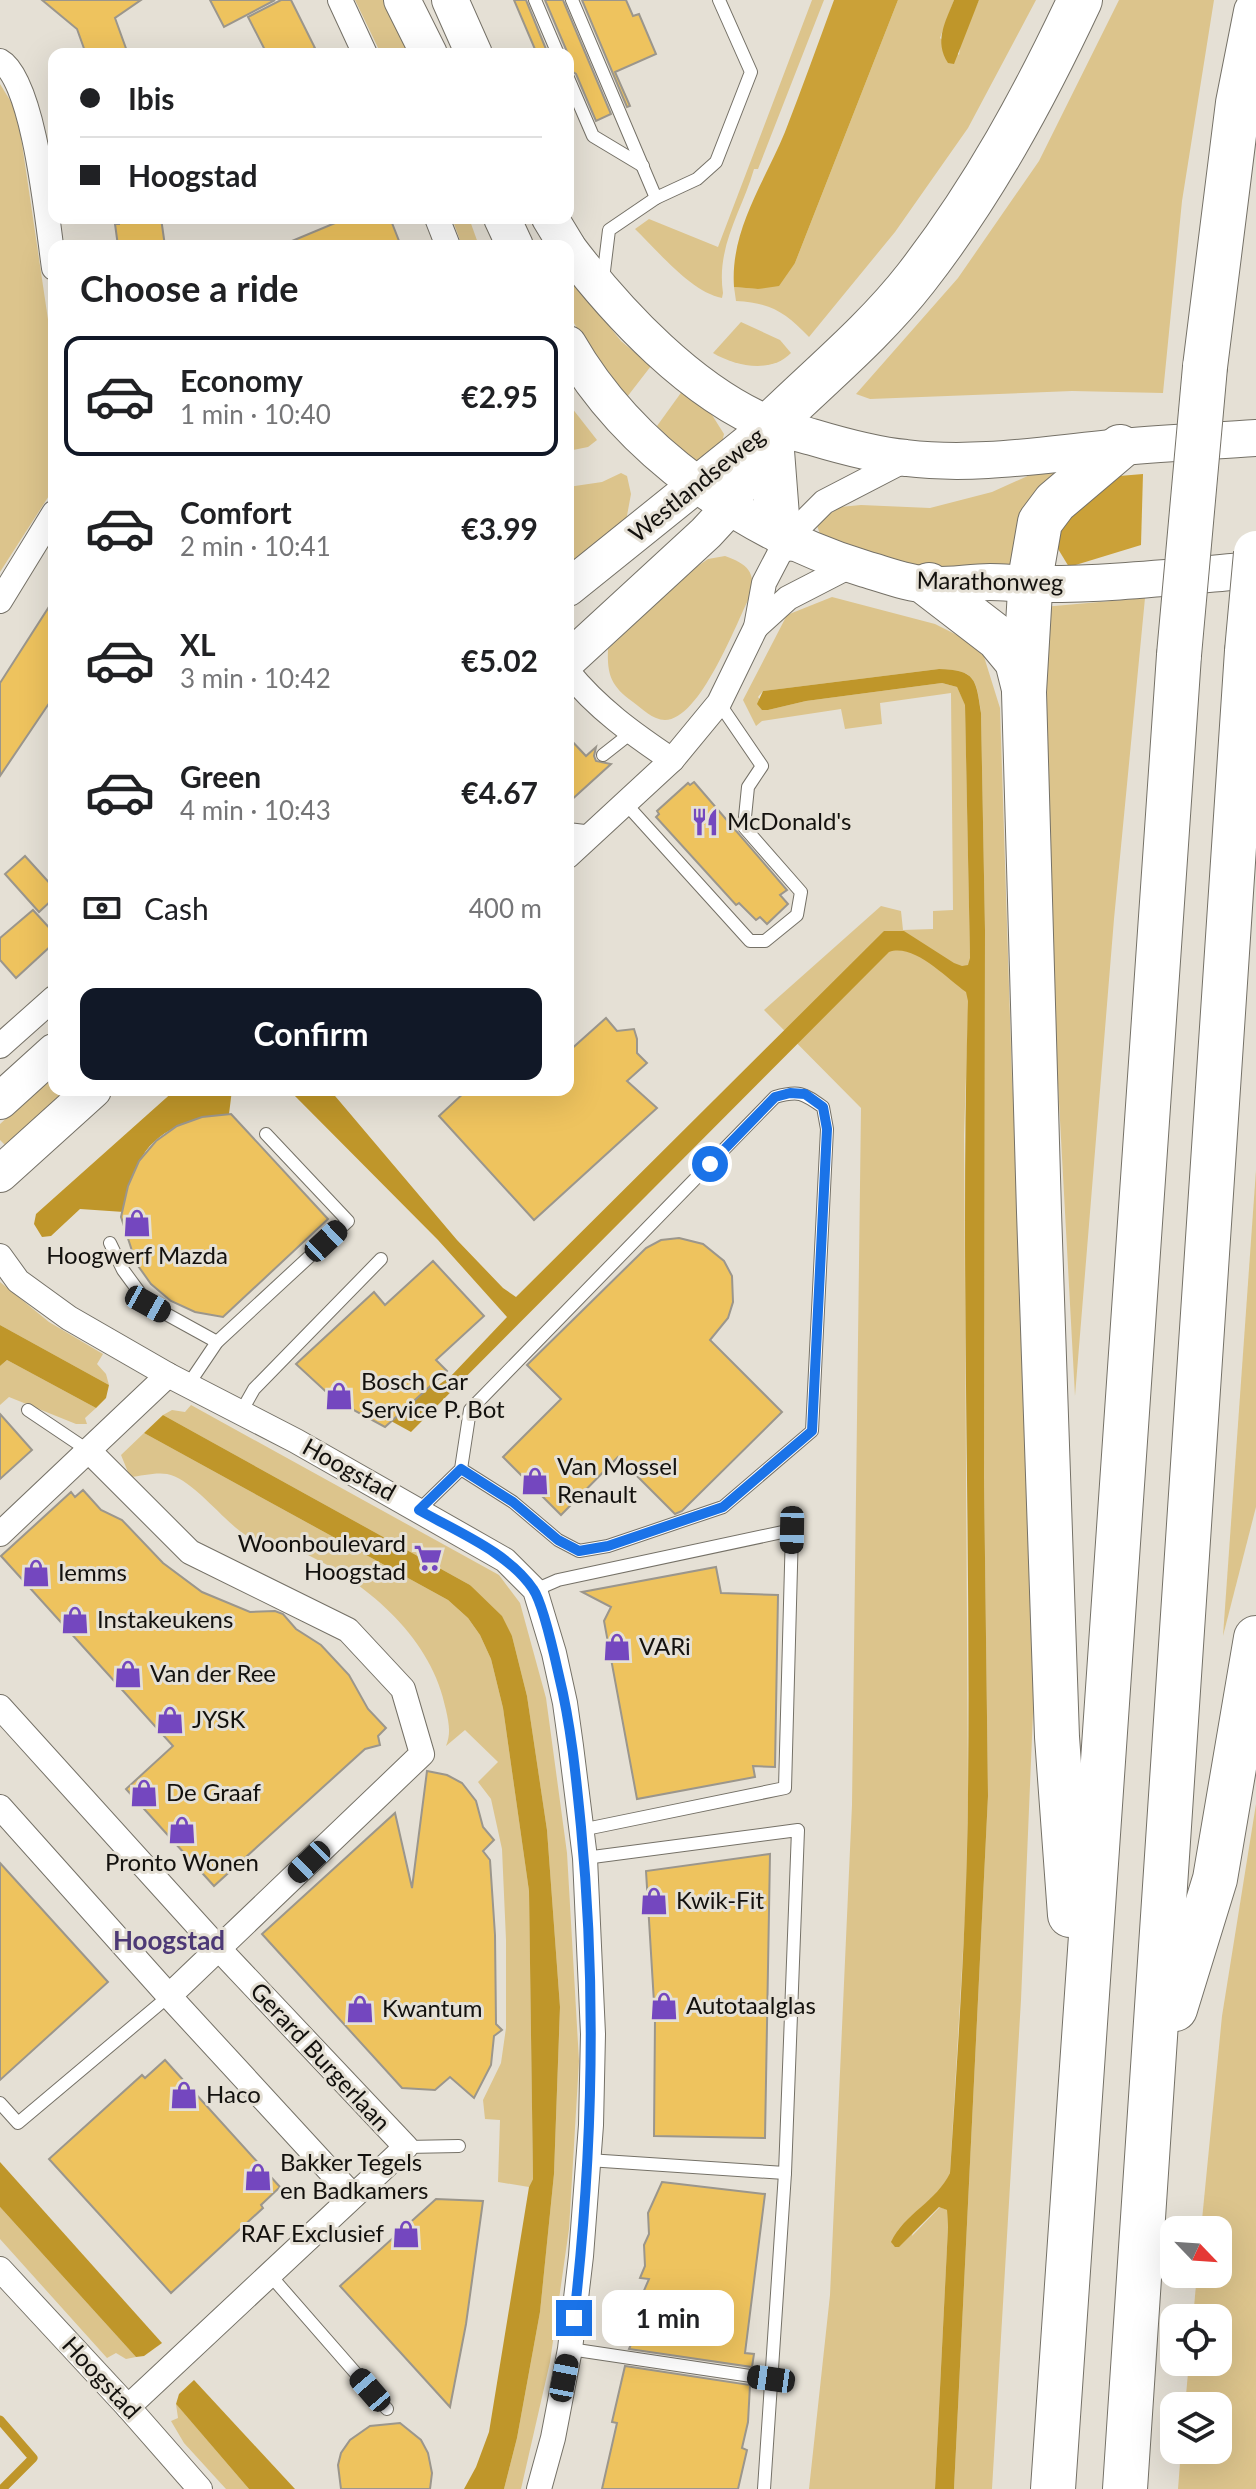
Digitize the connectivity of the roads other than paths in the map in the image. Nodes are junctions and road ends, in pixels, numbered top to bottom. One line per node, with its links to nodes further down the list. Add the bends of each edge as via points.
1 (340, 0): 9 (street)
2 (402, 0): 10 (main road)
3 (450, 0): 11 (main road)
4 (535, 0): 12 (lane)
5 (572, 0): 15 (lane)
6 (719, 0): 16 (lane, via 751,72 716,162 697,179)
7 (1080, 0): 21 (highway, via 1019,125 916,279)
8 (1256, 12): 75 (highway, bridge, via 1238,103 1205,367 1179,655)
9 (362, 48)
10 (426, 48)
11 (471, 48)
12 (555, 48)
13 (0, 61): 17 (street, via 21,89 38,155)
14 (574, 92): 15 (lane, via 593,136)
15 (643, 166): 16 (lane)
16 (656, 198): 19 (lane, via 609,230)
17 (50, 240)
18 (574, 256): 19 (main road)
19 (601, 292): 21 (main road, via 686,372)
20 (574, 352): 25 (main road, Marathonweg, via 637,434)
21 (770, 425): 24 (main road); 25 (main road, Westlandseweg); 26 (main road, Westlandseweg); 28 (highway, via 777,516)
22 (1256, 438): 23 (main road)
23 (1120, 447): 24 (main road, via 1007,458); 33 (highway, via 1055,502 1040,522)
24 (907, 459): 28 (street, via 824,502)
25 (698, 486): 26 (main road, Marathonweg); 32 (main road, Westlandseweg)
26 (730, 507): 28 (main road, Marathonweg); 37 (main road, Westlandseweg)
27 (48, 523): 35 (street)
28 (787, 539): 30 (main road, Marathonweg); 36 (street, via 764,583)
29 (1256, 553): 74 (highway, bridge)
30 (852, 565): 34 (main road, Marathonweg); 36 (street, via 788,598)
31 (1256, 570): 33 (main road, Marathonweg)
32 (574, 583)
33 (1032, 584): 34 (main road, Marathonweg); 39 (highway)
34 (929, 585): 39 (highway, via 998,638 1017,661)
35 (0, 601)
36 (756, 627): 40 (street)
37 (574, 678)
38 (574, 680): 41 (street)
39 (1024, 692): 75 (highway, via 1057,1737)
40 (719, 703): 43 (street); 44 (lane, via 762,766 748,787 744,827 801,892 797,915 765,941 750,941)
41 (631, 733): 42 (lane); 43 (street)
42 (603, 755)
43 (672, 760): 44 (street)
44 (626, 804): 46 (street)
45 (574, 830): 46 (lane)
46 (594, 833): 47 (street)
47 (574, 851)
48 (48, 1003): 49 (street)
49 (0, 1046)
50 (48, 1057): 52 (main road)
51 (86, 1096): 54 (main road)
52 (0, 1101)
53 (266, 1134): 58 (lane, via 348,1221)
54 (0, 1174)
55 (110, 1243): 58 (lane, via 148,1304)
56 (0, 1256): 59 (street, Hoogstad, via 18,1281 69,1318)
57 (381, 1259): 61 (lane, via 254,1389)
58 (217, 1342): 59 (lane)
59 (178, 1380): 61 (street, Hoogstad); 62 (street)
60 (28, 1410): 62 (lane)
61 (241, 1412): 64 (street, Hoogstad)
62 (89, 1451): 65 (street); 72 (street, via 190,1552 348,1630 403,1689 422,1754)
63 (461, 1469): 63 (lane, via 470,1410 775,1097 805,1094 823,1107 827,1129 812,1431 723,1507 579,1551); 64 (lane)
64 (419, 1510): 66 (street, Hoogstad, via 505,1560)
65 (0, 1534)
66 (535, 1590): 70 (street, Hoogstad, via 565,1703); 70 (lane, via 558,1580 792,1530 785,1788)
67 (1256, 1638): 74 (highway, via 1215,1879)
68 (0, 1707): 72 (street, Gerard Burgerlaan)
69 (0, 1807): 73 (street)
70 (581, 1830): 71 (street, Hoogstad)
71 (585, 1858): 79 (street, Hoogstad, via 593,2034); 80 (lane, via 798,1830)
72 (219, 1949): 73 (street); 78 (street, Gerard Burgerlaan)
73 (169, 1996): 76 (lane, via 18,2123); 81 (street)
74 (1154, 2076): 92 (highway)
75 (1081, 2081): 91 (highway)
76 (0, 2103)
77 (459, 2146): 78 (lane)
78 (406, 2147): 81 (street, Gerard Burgerlaan)
79 (588, 2160): 80 (lane); 84 (street, Hoogstad)
80 (785, 2173): 85 (lane)
81 (353, 2196): 83 (street, Gerard Burgerlaan)
82 (0, 2269): 86 (street, Hoogstad)
83 (270, 2275): 86 (street, Gerard Burgerlaan); 87 (lane)
84 (570, 2349): 85 (lane); 89 (street, Hoogstad)
85 (771, 2379): 90 (lane)
86 (128, 2407): 88 (street, Hoogstad)
87 (387, 2409)
88 (200, 2489)
89 (539, 2489)
90 (764, 2489)
91 (1053, 2489)
92 (1125, 2489)

